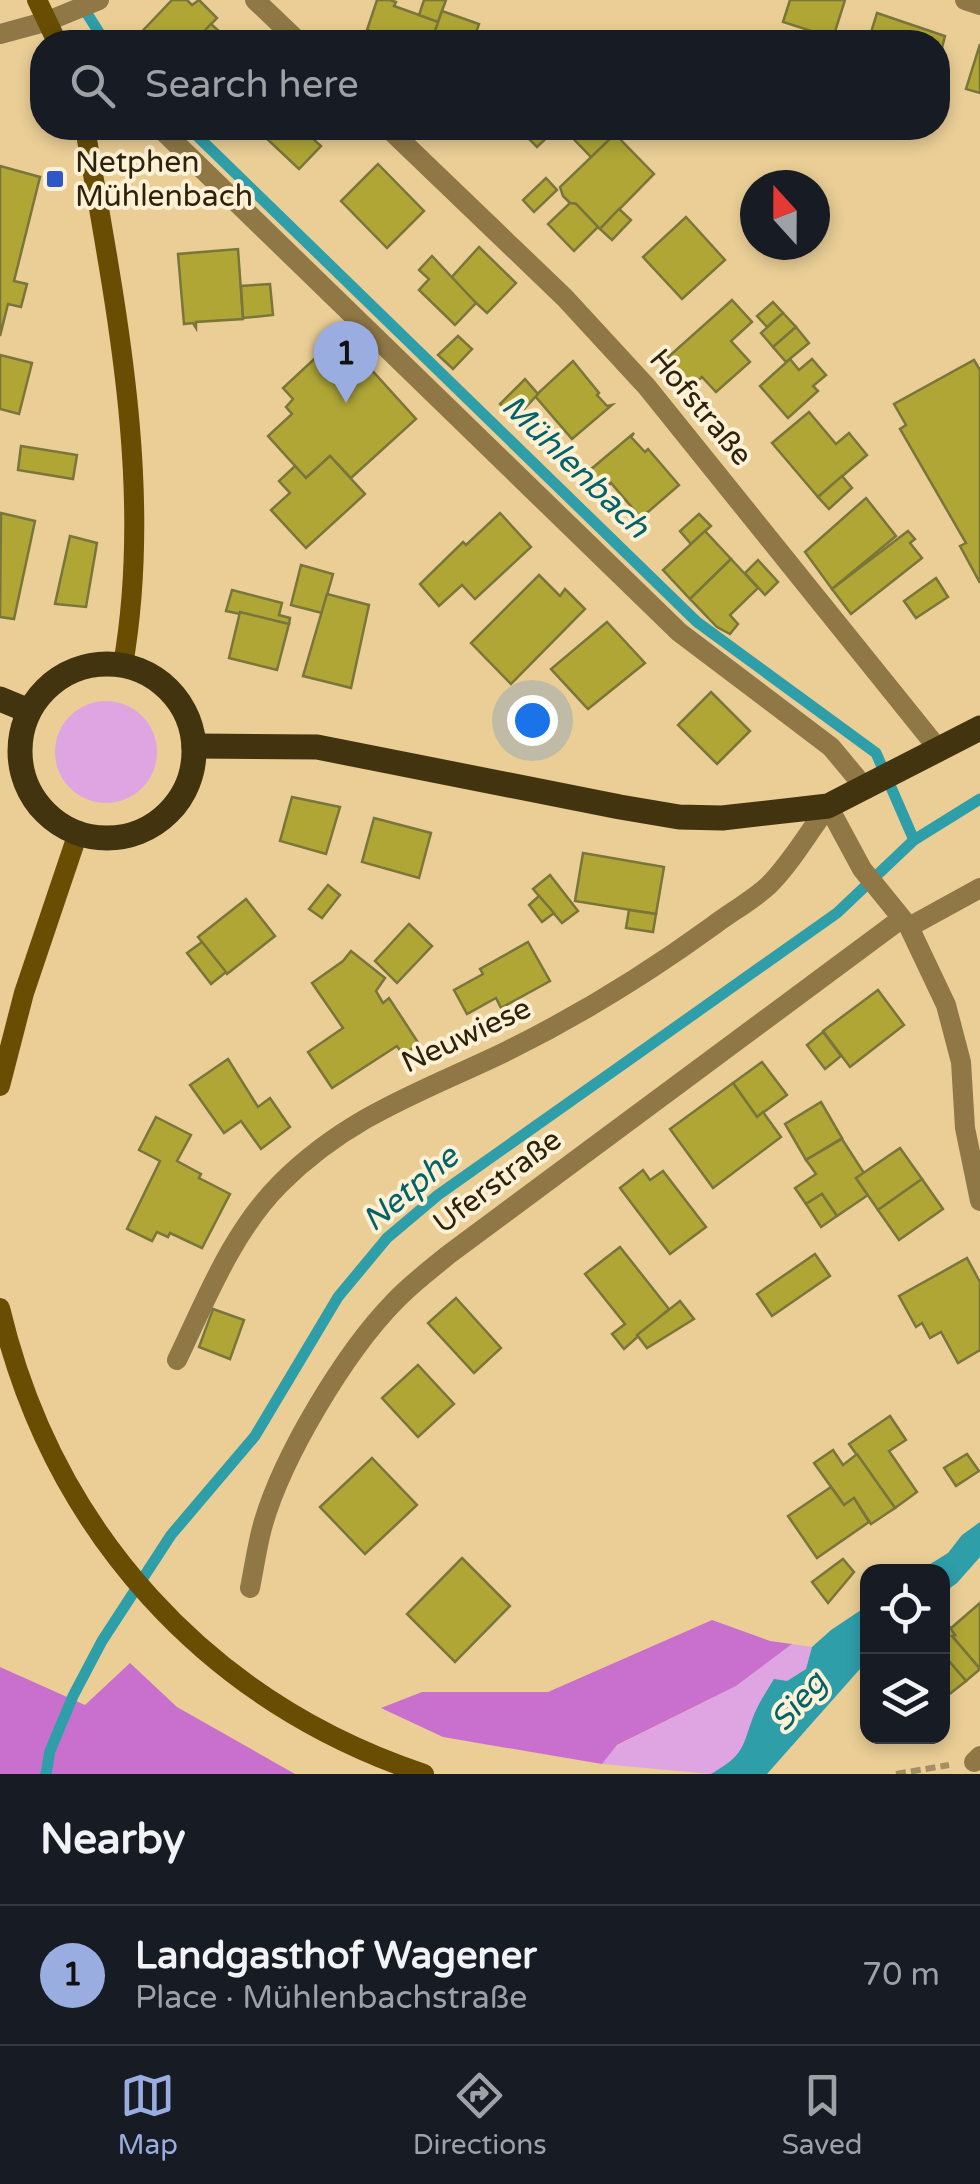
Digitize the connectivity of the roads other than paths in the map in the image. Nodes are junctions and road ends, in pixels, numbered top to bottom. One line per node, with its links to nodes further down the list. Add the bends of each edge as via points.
1 (38, 0): 6 (main road)
2 (99, 0): 6 (street)
3 (254, 0): 8 (street)
4 (964, 0): 5 (street)
5 (980, 5)
6 (56, 18): 7 (main road); 9 (street)
7 (56, 30)
8 (286, 30)
9 (0, 34)
10 (87, 140): 13 (main road, via 136,479 132,616)
11 (172, 140): 19 (street, via 679,632)
12 (400, 140): 18 (street, Hofstraße, via 565,298 647,388)
13 (123, 665): 15 (main road, via 68,672); 17 (main road, via 173,693)
14 (0, 699): 15 (main road)
15 (29, 712): 21 (main road, via 20,740 21,770 32,797)
16 (980, 728): 18 (main road)
17 (194, 746): 20 (main road, via 317,747 679,817); 21 (main road, via 191,774 160,820 107,838)
18 (940, 751): 19 (main road)
19 (880, 782): 20 (main road)
20 (828, 806): 23 (street, via 862,869); 27 (street, Neuwiese, via 769,885 677,952 578,1016 372,1112 306,1159 244,1230)
21 (78, 834): 24 (main road)
22 (980, 888): 23 (street, Uferstraße)
23 (905, 923): 25 (street, via 946,1005); 28 (street, Uferstraße, via 448,1255 394,1302 314,1414 284,1473 263,1525)
24 (0, 1086)
25 (980, 1201)
26 (0, 1308): 29 (main road, via 38,1426 98,1534 183,1634 276,1706)
27 (177, 1360)
28 (250, 1588)
29 (424, 1774)

